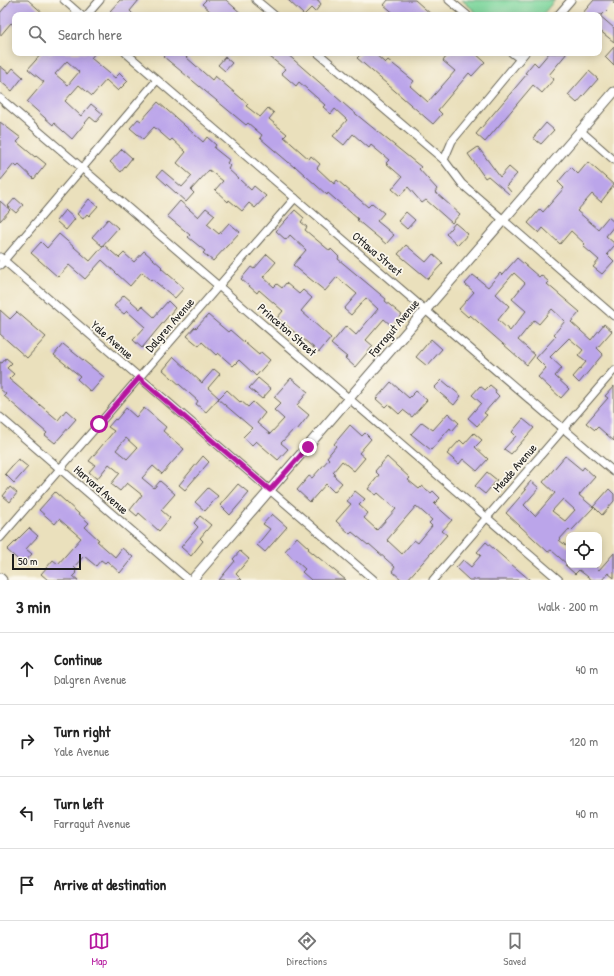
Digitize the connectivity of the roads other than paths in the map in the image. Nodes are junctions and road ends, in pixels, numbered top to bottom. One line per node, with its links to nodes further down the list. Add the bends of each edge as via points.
1 (64, 0): 6 (street)
2 (100, 0): 7 (street)
3 (256, 0): 8 (street)
4 (448, 0): 9 (street)
5 (571, 0): 10 (street)
6 (78, 12)
7 (90, 12)
8 (270, 12)
9 (463, 12)
10 (561, 12)
11 (129, 56): 16 (street, Ottawa Street)
12 (322, 56): 20 (street)
13 (516, 56): 15 (street)
14 (522, 56): 15 (street)
15 (520, 59): 20 (street, via 452,141)
16 (157, 80): 22 (street); 23 (street, Ottawa Street)
17 (614, 92): 19 (street, Farragut Avenue)
18 (0, 98): 22 (street, Princeton Street)
19 (580, 130): 21 (street); 24 (street, Farragut Avenue)
20 (444, 160): 24 (street, via 462,184)
21 (614, 160)
22 (82, 168): 25 (street); 26 (street, Princeton Street)
23 (295, 198): 26 (street, Dalgren Avenue); 27 (street, Ottawa Street)
24 (502, 220): 27 (street, Farragut Avenue); 28 (street)
25 (1, 261): 30 (street, Yale Avenue)
26 (219, 286): 30 (street, Dalgren Avenue); 31 (street, Princeton Street)
27 (425, 309): 31 (street, Farragut Avenue); 33 (street, Ottawa Street)
28 (614, 316)
29 (614, 370): 33 (street, Meade Avenue)
30 (139, 378): 34 (street, Dalgren Avenue); 36 (street, Yale Avenue)
31 (349, 398): 36 (street, Farragut Avenue); 37 (street, Princeton Street)
32 (0, 417): 34 (street, Harvard Avenue)
33 (563, 429): 35 (street, Ottawa Street); 37 (street, Meade Avenue)
34 (60, 469): 38 (street, Dalgren Avenue); 39 (street, Harvard Avenue)
35 (614, 472)
36 (270, 490): 39 (street, Farragut Avenue); 40 (street, Yale Avenue)
37 (487, 518): 41 (street, Meade Avenue); 42 (street, Princeton Street)
38 (0, 538)
39 (190, 580)
40 (374, 580)
41 (434, 580)
42 (559, 580)

